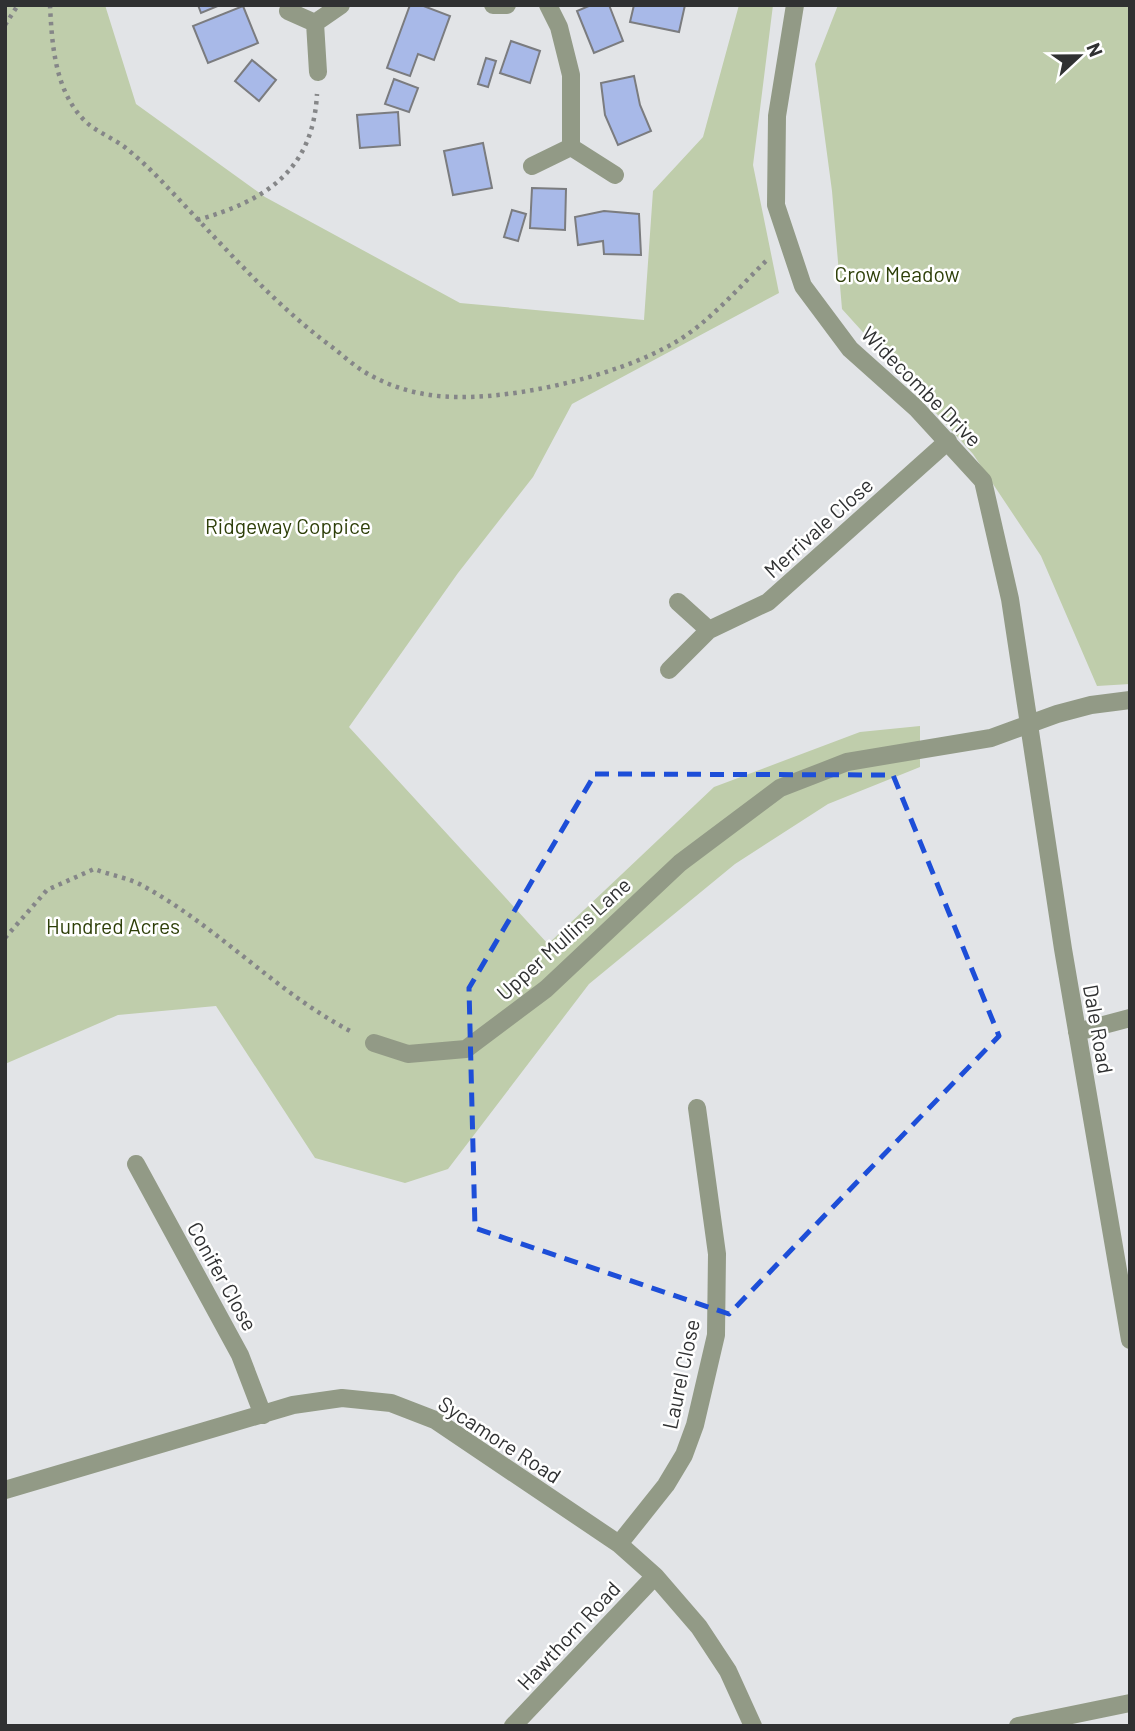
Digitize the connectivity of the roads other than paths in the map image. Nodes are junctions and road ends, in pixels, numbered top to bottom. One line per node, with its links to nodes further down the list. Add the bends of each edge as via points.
1 (341, 5): 7 (street)
2 (494, 5): 3 (street)
3 (507, 5)
4 (548, 5): 9 (street, via 559,27 571,75)
5 (795, 5): 12 (street, Widecombe Drive, via 777,116 776,205 803,286 850,349)
6 (288, 11): 7 (street)
7 (314, 23): 8 (street)
8 (318, 72)
9 (571, 147): 10 (street); 11 (street)
10 (532, 166)
11 (615, 175)
12 (948, 441): 14 (street, Merrivale Close, via 768,602); 17 (street, Widecombe Drive, via 983,481 1010,598)
13 (678, 602): 14 (street)
14 (709, 630): 15 (street, Merrivale Close)
15 (669, 670)
16 (1130, 700): 17 (street, Upper Mullins Lane, via 1091,705)
17 (1028, 724): 19 (street, Dale Road); 20 (street, Upper Mullins Lane, via 991,738 847,762 780,788 680,863 546,989 466,1049 408,1054)
18 (1130, 1018): 19 (street)
19 (1076, 1032): 23 (street, Dale Road)
20 (374, 1043)
21 (697, 1108): 26 (street, Laurel Close, via 717,1254 716,1335 684,1455)
22 (136, 1164): 24 (street, Conifer Close, via 240,1355)
23 (1130, 1340)
24 (263, 1415): 25 (street, Sycamore Road); 26 (street, Sycamore Road, via 342,1398 391,1403 435,1420)
25 (5, 1490)
26 (619, 1544): 27 (street, Sycamore Road)
27 (655, 1576): 29 (street, Hawthorn Road); 30 (street, Sycamore Road, via 713,1647)
28 (1130, 1703): 31 (street)
29 (513, 1726)
30 (753, 1726)
31 (1018, 1726)

